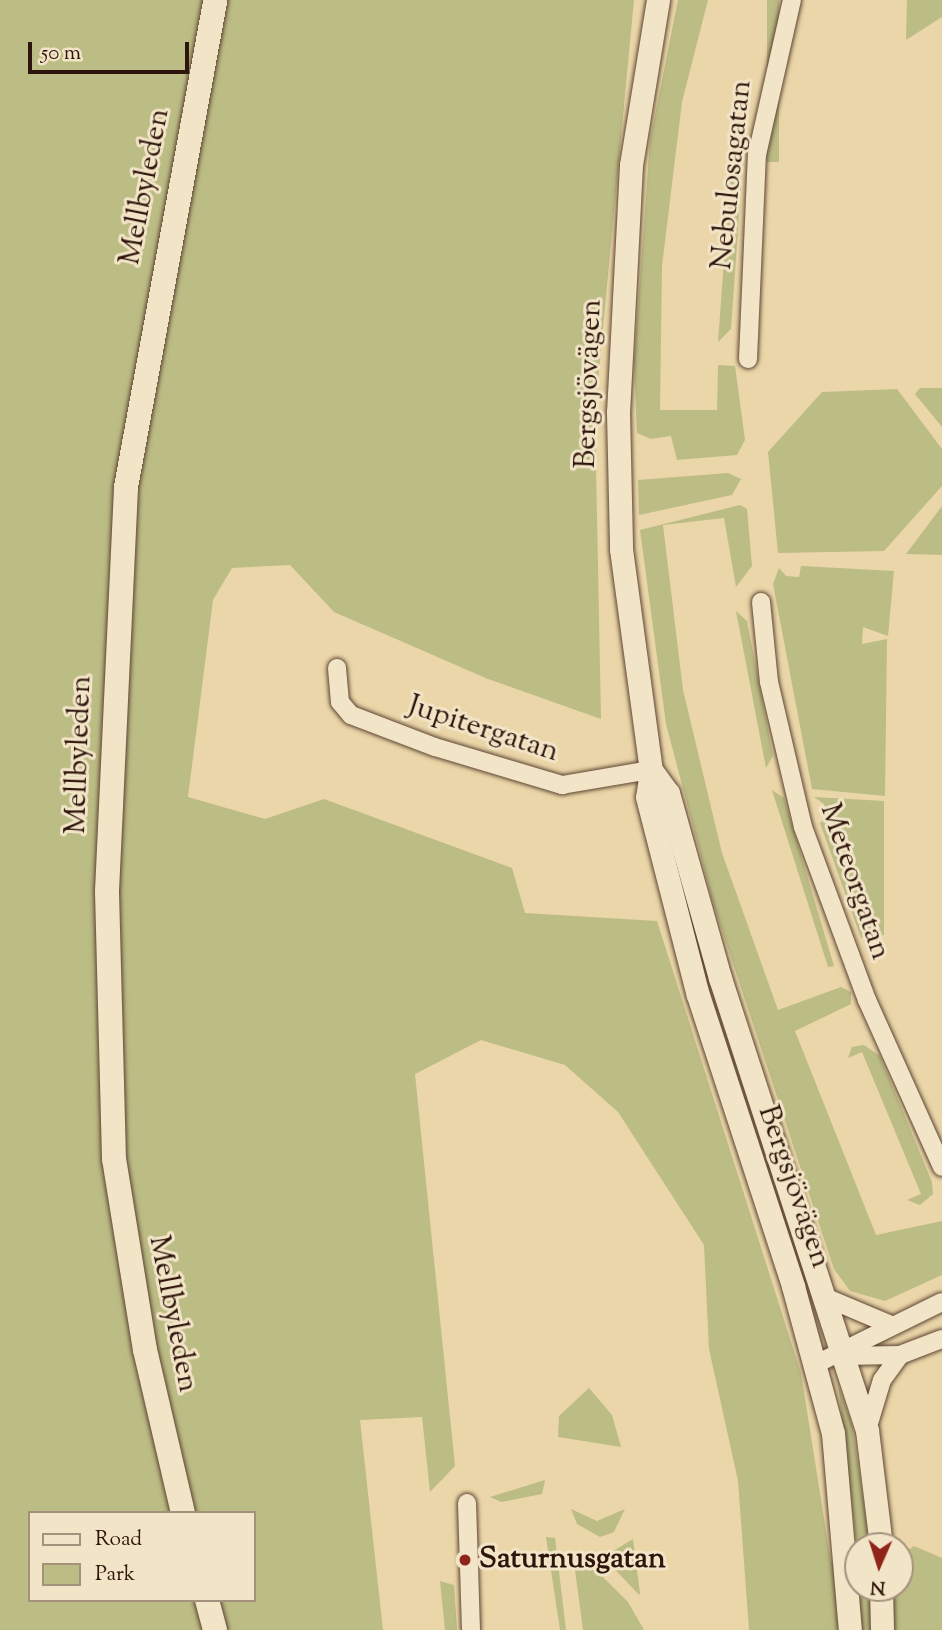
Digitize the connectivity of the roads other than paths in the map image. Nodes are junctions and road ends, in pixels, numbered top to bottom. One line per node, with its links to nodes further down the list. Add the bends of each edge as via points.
1 (215, 0): 18 (main road, Mellbyleden, via 126,487 107,891 114,1159 145,1350)
2 (657, 0): 7 (street, Bergsjövägen, via 631,164 618,412 627,619)
3 (792, 0): 4 (street, Nebulosagatan, via 757,155)
4 (748, 359)
5 (761, 602): 8 (street, Meteorgatan, via 769,682 803,827 862,987)
6 (337, 668): 7 (street, Jupitergatan, via 340,702 351,715 435,747 562,785)
7 (651, 770): 9 (street, Bergsjövägen, via 668,793 720,978); 15 (street, Bergsjövägen, via 647,797 698,995)
8 (942, 1167)
9 (827, 1298): 11 (street); 14 (street, Bergsjövägen)
10 (942, 1302): 11 (street)
11 (891, 1325): 14 (street)
12 (942, 1339): 13 (street)
13 (900, 1355): 14 (street); 16 (street, via 881,1380)
14 (842, 1356): 15 (street); 16 (street, Bergsjövägen)
15 (816, 1364): 24 (street, Bergsjövägen, via 846,1526)
16 (867, 1430): 19 (street, Bergsjövägen)
17 (467, 1503): 23 (street)
18 (183, 1511)
19 (879, 1532)
20 (207, 1602): 22 (main road)
21 (881, 1602): 25 (street)
22 (215, 1630)
23 (471, 1630)
24 (850, 1630)
25 (881, 1630)

